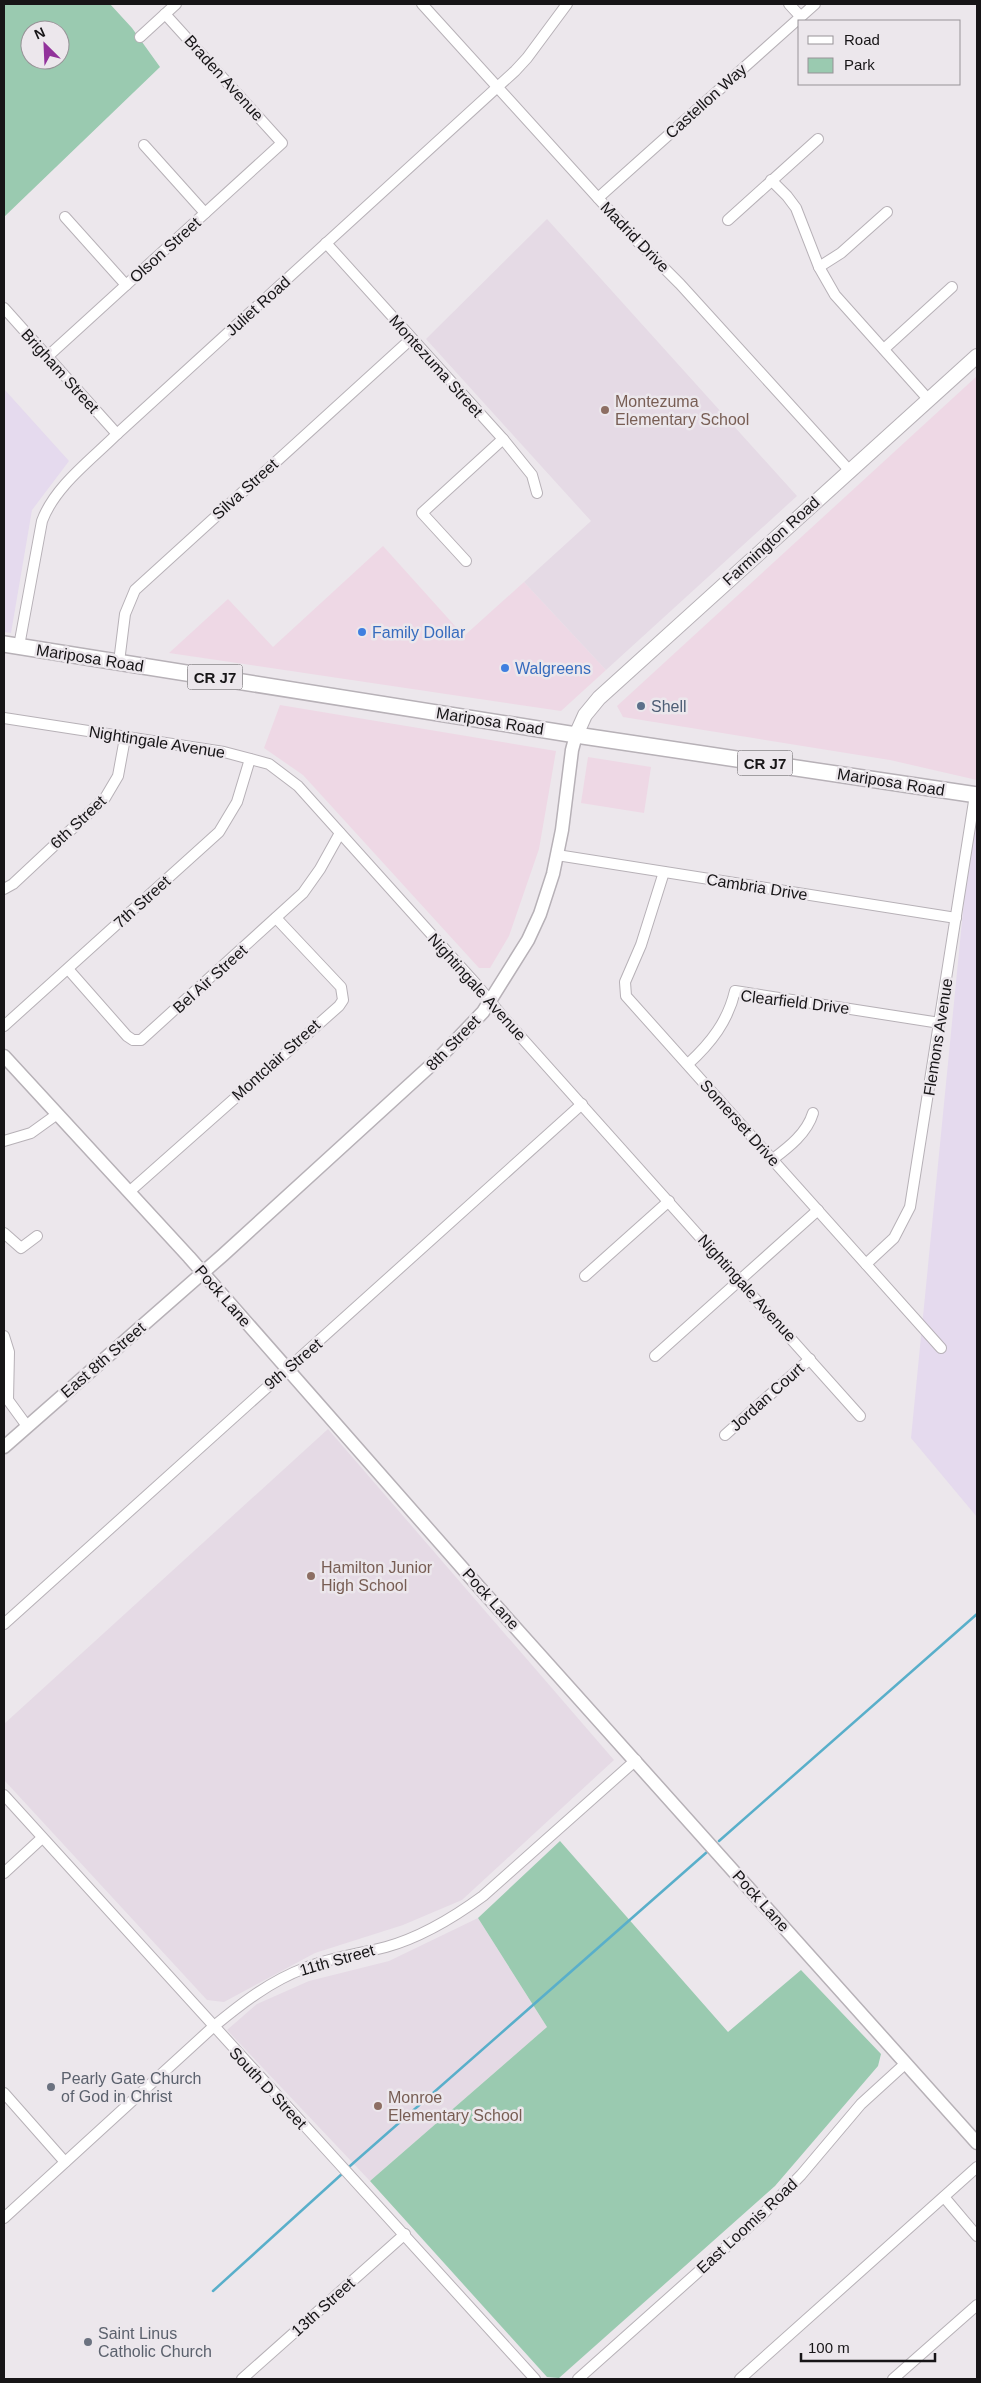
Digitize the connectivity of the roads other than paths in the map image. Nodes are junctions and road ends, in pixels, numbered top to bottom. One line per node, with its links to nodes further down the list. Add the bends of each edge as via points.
1 (176, 4): 6 (street)
2 (422, 4): 9 (street, Madrid Drive)
3 (567, 4): 9 (street, Juliet Road, via 527,58)
4 (789, 4): 7 (street)
5 (815, 4): 7 (street, Castellon Way)
6 (165, 14): 8 (street); 11 (street, Braden Avenue)
7 (800, 16): 14 (street, Castellon Way)
8 (140, 37)
9 (498, 87): 14 (street, Madrid Drive); 19 (street, Juliet Road)
10 (818, 139): 13 (street)
11 (282, 143): 16 (street, Olson Street)
12 (144, 145): 16 (street)
13 (771, 180): 18 (street); 20 (street, via 796,208)
14 (598, 198): 31 (street, Madrid Drive)
15 (887, 212): 20 (street, via 841,253)
16 (205, 213): 21 (street, Olson Street)
17 (65, 217): 21 (street)
18 (728, 220)
19 (326, 244): 24 (street, Montezuma Street); 29 (street, Juliet Road)
20 (819, 267): 25 (street, via 835,295)
21 (126, 285): 27 (street, Olson Street)
22 (952, 287): 25 (street)
23 (4, 308): 27 (street, Brigham Street)
24 (411, 339): 30 (street, Montezuma Street); 36 (street, Silva Street, via 135,590 125,614)
25 (884, 350): 28 (street)
26 (977, 356): 28 (main road, Farmington Road)
27 (48, 357): 29 (street, Brigham Street)
28 (928, 399): 31 (main road, Farmington Road)
29 (117, 434): 35 (street, Juliet Road, via 63,487 45,513)
30 (503, 439): 32 (street, Montezuma Street, via 532,475); 33 (street, via 422,513)
31 (849, 470): 38 (main road, Farmington Road, via 599,698 584,715)
32 (537, 492)
33 (466, 561)
34 (4, 644): 35 (main road, Mariposa Road / CR J7)
35 (19, 646): 36 (main road, Mariposa Road / CR J7)
36 (119, 662): 38 (main road, Mariposa Road / CR J7)
37 (4, 718): 39 (street, Nightingale Avenue)
38 (576, 735): 41 (main road, Mariposa Road / CR J7); 43 (street, 8th Street)
39 (125, 738): 40 (street, Nightingale Avenue); 45 (street, 6th Street, via 118,776 105,798)
40 (250, 758): 42 (street, Nightingale Avenue, via 282,772); 48 (street, 7th Street, via 237,802 219,832)
41 (976, 795): 47 (street, Flemons Avenue)
42 (340, 833): 46 (street, Bel Air Street, via 302,893); 49 (street, Nightingale Avenue)
43 (557, 855): 44 (street, Cambria Drive); 49 (street, 8th Street, via 540,914 528,940)
44 (664, 872): 47 (street, Cambria Drive); 53 (street, Somerset Drive, via 624,992)
45 (4, 889)
46 (276, 918): 48 (street, Bel Air Street, via 141,1040 127,1036); 59 (street, Montclair Street, via 338,984 343,1000)
47 (956, 918): 50 (street, Flemons Avenue)
48 (68, 969): 51 (street, 7th Street)
49 (489, 1000): 54 (street, Nightingale Avenue); 65 (street, 8th Street, via 483,1012 440,1057)
50 (940, 1023): 53 (street, Clearfield Drive, via 735,990 722,1026); 64 (street, Flemons Avenue, via 910,1207 894,1238)
51 (4, 1026)
52 (4, 1056): 56 (street, Pock Lane)
53 (688, 1064): 58 (street, Somerset Drive)
54 (582, 1104): 60 (street, Nightingale Avenue); 72 (street, 9th Street)
55 (813, 1113): 58 (street, via 794,1143)
56 (56, 1115): 57 (street, via 31,1133); 59 (street, Pock Lane)
57 (4, 1141)
58 (773, 1159): 61 (street, Somerset Drive)
59 (129, 1192): 65 (street, Pock Lane)
60 (669, 1201): 66 (street); 67 (street, Nightingale Avenue)
61 (818, 1210): 64 (street, Somerset Drive); 67 (street)
62 (4, 1233): 63 (street, via 21,1248)
63 (37, 1236)
64 (866, 1264): 69 (street, Somerset Drive)
65 (202, 1273): 72 (street, Pock Lane); 74 (street, East 8th Street)
66 (585, 1276)
67 (740, 1280): 70 (street); 71 (street, Nightingale Avenue)
68 (4, 1336): 74 (street, via 9,1352 8,1400)
69 (941, 1348)
70 (655, 1356)
71 (810, 1359): 73 (street, Nightingale Avenue); 75 (street, Jordan Court)
72 (287, 1370): 77 (street, 9th Street); 78 (street, Pock Lane)
73 (860, 1416)
74 (27, 1426): 76 (street, East 8th Street)
75 (725, 1435)
76 (4, 1447)
77 (4, 1624)
78 (636, 1760): 82 (street, 11th Street, via 459,1914 407,1940 289,1974 252,1996); 83 (street, Pock Lane)
79 (4, 1795): 80 (street, South D Street)
80 (42, 1838): 81 (street); 82 (street, South D Street)
81 (4, 1874)
82 (212, 2027): 86 (street, 11th Street); 90 (street, South D Street)
83 (906, 2063): 85 (street, Pock Lane); 95 (street, East Loomis Road, via 860,2104 801,2175 761,2216)
84 (4, 2093): 86 (street)
85 (977, 2143)
86 (65, 2162): 89 (street, 11th Street)
87 (977, 2167): 88 (street)
88 (944, 2197): 91 (street); 96 (street)
89 (4, 2218)
90 (405, 2234): 93 (street, 13th Street); 94 (street, South D Street)
91 (977, 2236)
92 (977, 2305): 97 (street)
93 (242, 2379)
94 (535, 2379)
95 (578, 2379)
96 (740, 2379)
97 (893, 2379)

